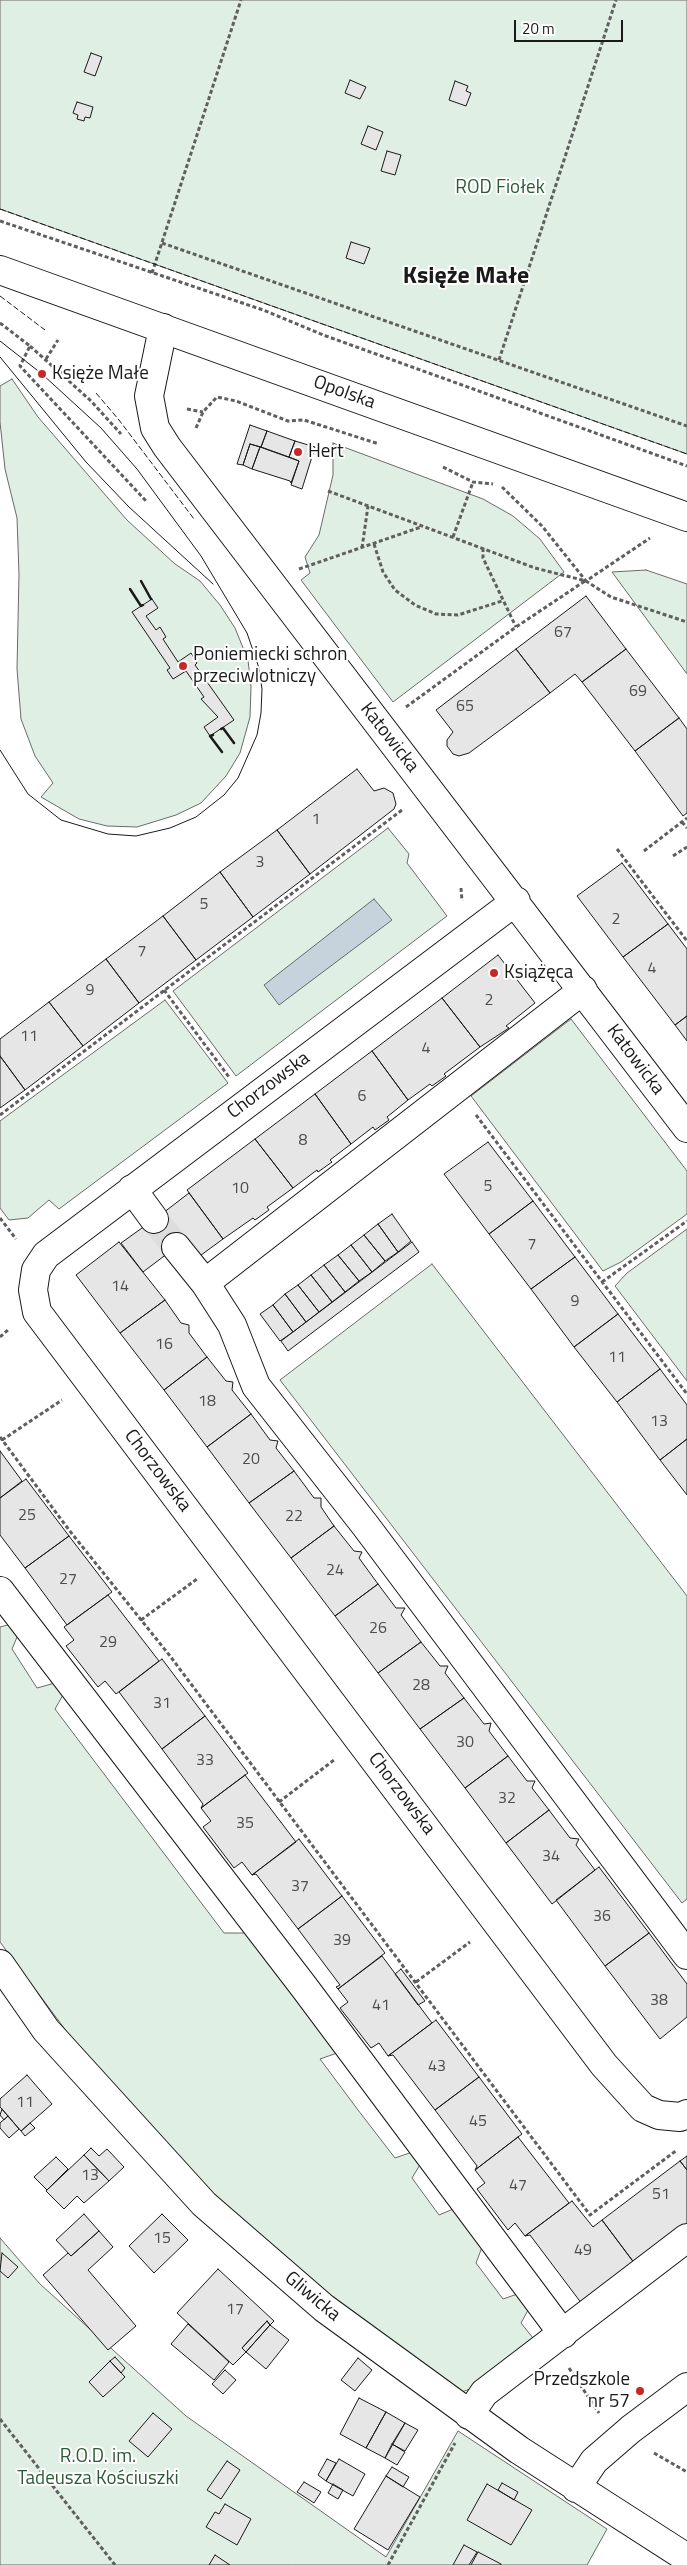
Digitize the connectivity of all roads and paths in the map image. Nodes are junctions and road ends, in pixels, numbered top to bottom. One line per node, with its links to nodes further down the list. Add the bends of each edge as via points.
1 (241, 0): 4 (path)
2 (616, 0): 11 (path)
3 (0, 221): 6 (path)
4 (162, 243): 6 (path); 11 (path)
5 (0, 270): 8 (street, Opolska)
6 (152, 273): 18 (path, via 263,310)
7 (0, 323): 21 (path, via 30,346 20,366)
8 (163, 328): 23 (street, Opolska); 31 (street, Katowicka, via 150,385 150,408 155,428)
9 (58, 340): 10 (path)
10 (46, 358)
11 (499, 360): 15 (path)
12 (60, 372): 13 (path)
13 (86, 374)
14 (188, 409): 16 (path, via 202,412 217,396 288,421 304,420)
15 (687, 426)
16 (385, 446)
17 (438, 464): 19 (path)
18 (687, 466)
19 (473, 482): 25 (path); 30 (path, via 500,485 542,526)
20 (328, 491): 22 (path)
21 (146, 501)
22 (368, 506): 24 (path); 28 (path)
23 (687, 517)
24 (422, 527): 25 (path); 27 (path)
25 (453, 537): 29 (path)
26 (651, 538): 30 (path)
27 (374, 544): 28 (path); 32 (path, via 383,572 395,590 415,605 436,614 458,615)
28 (362, 548): 31 (path, via 305,566)
29 (483, 548): 30 (path, via 535,568); 32 (path, via 483,558)
30 (586, 581): 33 (path, via 612,597); 34 (path)
31 (272, 585): 36 (street, Katowicka)
32 (502, 601): 34 (path)
33 (687, 622)
34 (516, 627): 35 (path)
35 (404, 708)
36 (428, 789): 44 (street, Katowicka); 46 (path)
37 (687, 818): 38 (path)
38 (682, 822): 39 (path); 42 (path)
39 (687, 828)
40 (687, 847): 43 (path)
41 (617, 849): 45 (path)
42 (644, 851)
43 (673, 856)
44 (516, 901): 47 (street, Katowicka); 49 (street, Chorzowska)
45 (687, 941)
46 (164, 990): 49 (path); 50 (path)
47 (583, 990): 48 (street); 51 (street, Katowicka)
48 (456, 1089): 58 (path); 59 (street)
49 (248, 1102): 52 (street, Chorzowska)
50 (0, 1115)
51 (687, 1128)
52 (132, 1189): 54 (street); 72 (street, Chorzowska, via 46,1255 36,1270 32,1290 37,1312 604,2064 643,2108 659,2115 680,2117)
53 (0, 1218): 56 (path)
54 (154, 1219)
55 (687, 1221): 58 (path)
56 (17, 1240)
57 (176, 1247): 59 (street)
58 (602, 1282): 60 (path)
59 (205, 1283): 69 (street, via 232,1325 256,1386 365,1525)
60 (687, 1394)
61 (64, 1398): 62 (path)
62 (1, 1439): 65 (path, via 68,1530)
63 (199, 1577): 65 (path)
64 (0, 1591): 75 (street, via 304,1987)
65 (141, 1620): 67 (path)
66 (337, 1758): 67 (path)
67 (279, 1802): 71 (path)
68 (472, 1941): 71 (path)
69 (687, 1956)
70 (0, 1964): 77 (street, Gliwicka, via 46,2030 204,2204 324,2308)
71 (416, 1982): 73 (path, via 590,2215)
72 (687, 2114)
73 (680, 2147)
74 (687, 2238): 75 (street)
75 (563, 2334): 77 (street, via 484,2393)
76 (687, 2387): 79 (street, via 594,2462)
77 (469, 2415): 79 (street, Gliwicka); 82 (path)
78 (0, 2419): 81 (path)
79 (576, 2488): 80 (street, Gliwicka)
80 (687, 2558)
81 (115, 2565)
82 (388, 2565)

